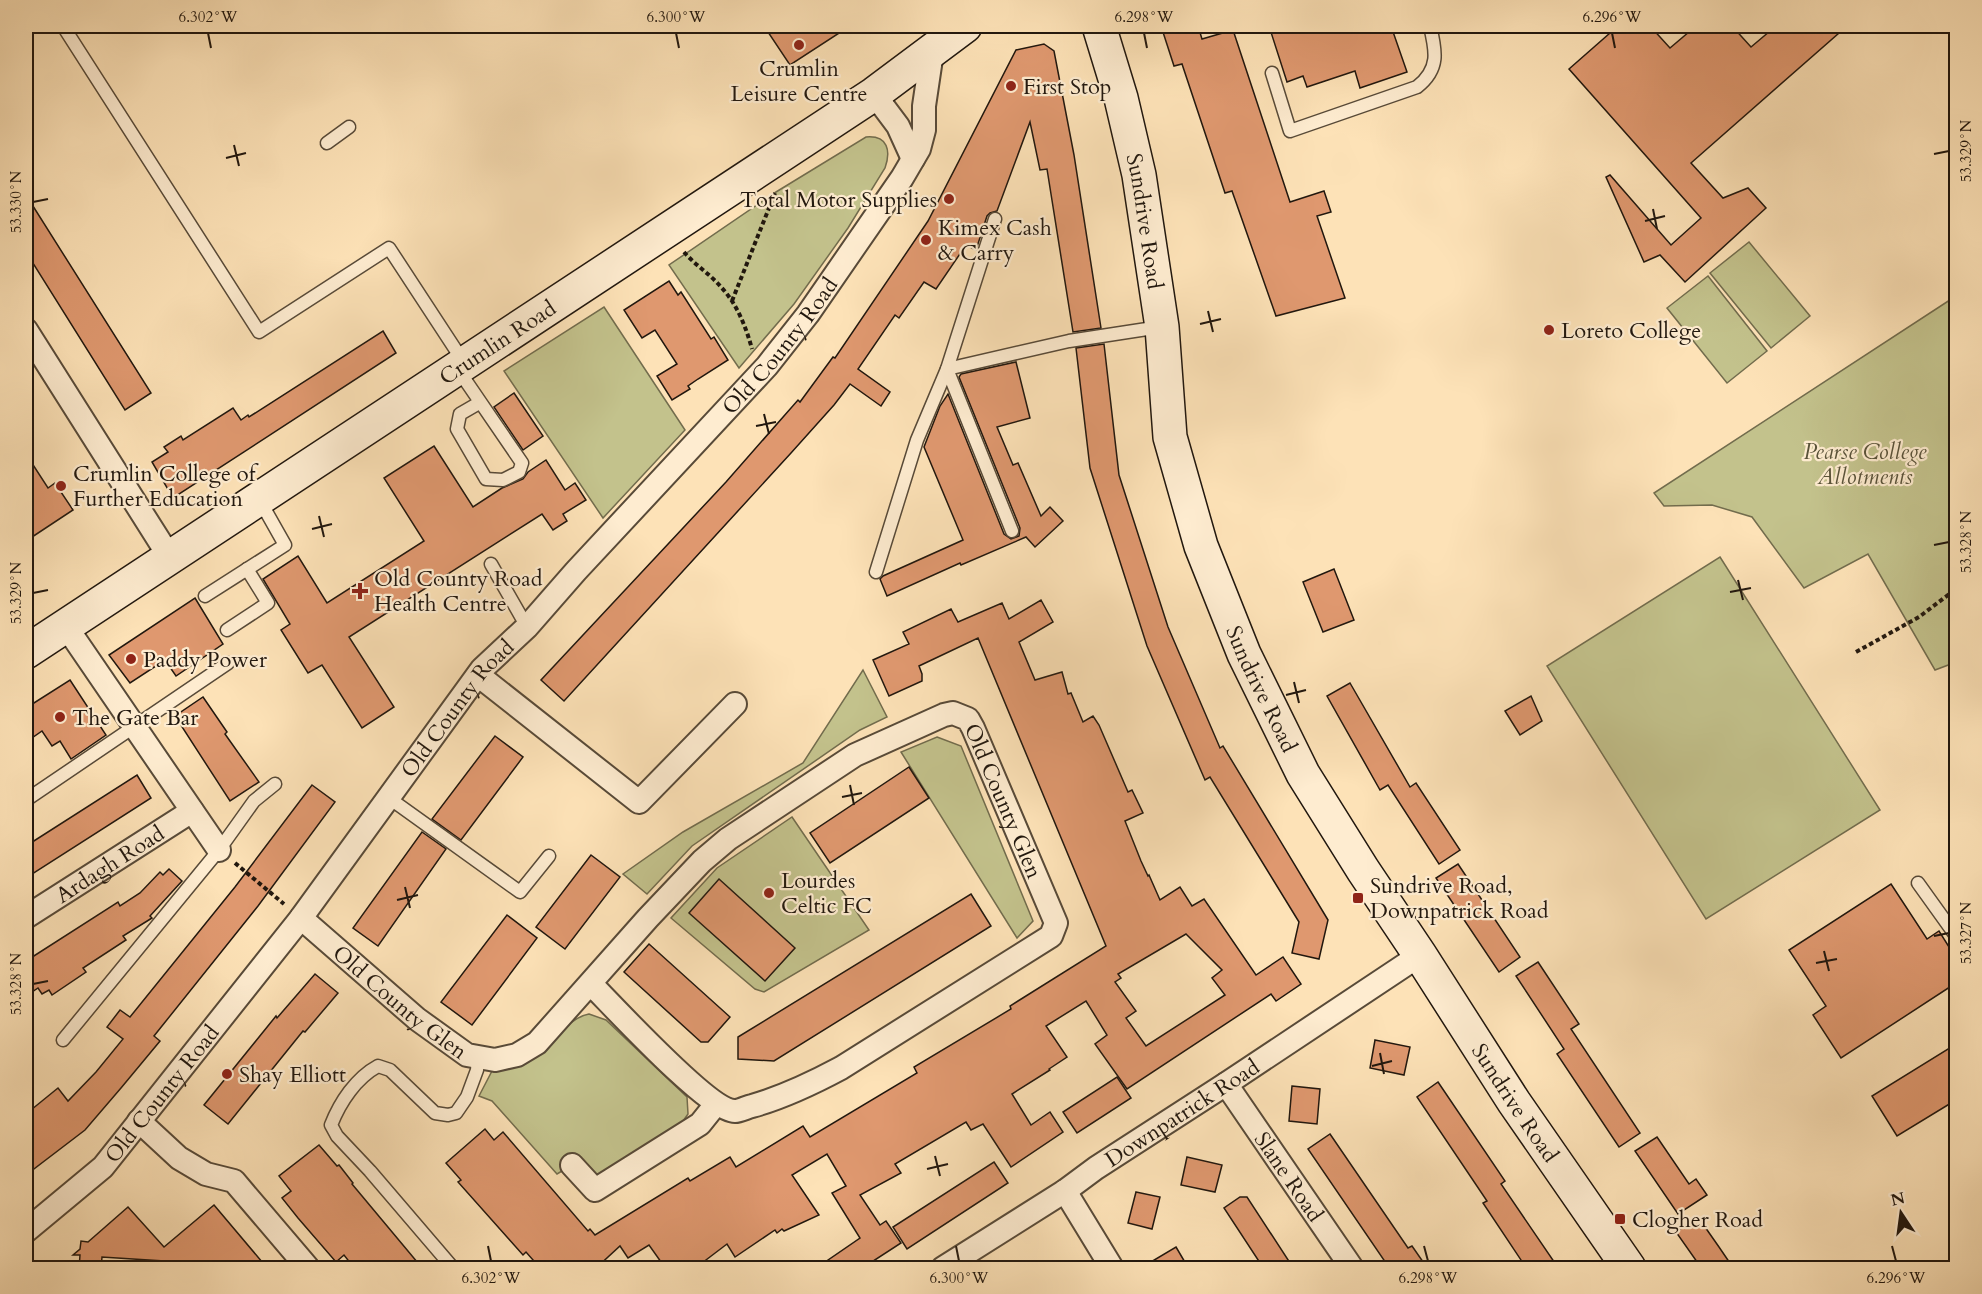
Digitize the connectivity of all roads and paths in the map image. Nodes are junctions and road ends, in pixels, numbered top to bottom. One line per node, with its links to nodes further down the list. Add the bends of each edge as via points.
1 (63, 26): 17 (lane, via 259,332 389,248)
2 (965, 26): 5 (street, Crumlin Road)
3 (1099, 26): 15 (street, Sundrive Road, via 1139,175)
4 (1430, 26): 6 (lane, via 1436,52 1428,78 1418,87 1290,131)
5 (932, 52): 7 (street, Crumlin Road); 10 (street, Old County Road, via 924,130)
6 (1272, 73)
7 (874, 94): 10 (street, via 898,126); 13 (street, Crumlin Road)
8 (349, 127): 9 (lane)
9 (327, 143)
10 (913, 159): 18 (street, Old County Road, via 808,314)
11 (776, 192): 14 (path)
12 (994, 219): 19 (lane)
13 (667, 230): 14 (path); 17 (street, Crumlin Road)
14 (732, 301): 18 (path, via 752,353)
15 (1162, 327): 19 (lane, via 1069,341); 48 (street, Sundrive Road, via 1170,437 1202,546 1244,654 1303,774)
16 (26, 330): 23 (street)
17 (460, 365): 20 (lane); 21 (street, Crumlin Road)
18 (767, 366): 30 (street, Old County Road)
19 (947, 369): 22 (lane); 26 (lane, via 917,440)
20 (479, 403): 20 (lane, via 522,464 519,472 503,480 486,479 457,429 460,414)
21 (259, 498): 23 (street, Crumlin Road); 25 (lane, via 285,545)
22 (1012, 531)
23 (169, 556): 29 (street, Crumlin Road)
24 (491, 564): 30 (lane)
25 (247, 569): 28 (lane); 31 (lane, via 268,603)
26 (876, 572)
27 (1956, 589): 33 (path, via 1919,618)
28 (205, 596)
29 (65, 625): 32 (street, Crumlin Road); 37 (street)
30 (527, 627): 35 (street, Old County Road)
31 (227, 630)
32 (26, 652)
33 (1856, 652)
34 (228, 663): 37 (lane)
35 (478, 675): 36 (street, via 639,802); 39 (street, Old County Road)
36 (735, 705)
37 (134, 725): 40 (lane); 41 (street)
38 (276, 784): 42 (lane, via 254,801)
39 (388, 798): 43 (lane, via 520,892); 46 (street, Old County Road)
40 (26, 800)
41 (192, 811): 42 (street); 45 (street, Ardagh Road)
42 (219, 850): 46 (path); 50 (lane)
43 (549, 856)
44 (1918, 883): 47 (lane)
45 (26, 917)
46 (301, 918): 51 (street, Old County Glen, via 417,1019 467,1055); 54 (street, Old County Road)
47 (1956, 936)
48 (1420, 955): 52 (street, Downpatrick Road); 63 (street, Sundrive Road, via 1514,1102)
49 (591, 984): 51 (street, Old County Glen, via 537,1042 517,1055 495,1060); 53 (street); 53 (street, Old County Glen, via 702,861 728,839 855,755 944,715 953,713 968,719 1056,923 1051,936 805,1087 734,1111)
50 (63, 1040)
51 (478, 1058): 59 (lane, via 467,1097 456,1113 435,1113 390,1070 378,1066 366,1073 338,1107 331,1125)
52 (1226, 1084): 56 (street, Downpatrick Road); 62 (street, Slane Road)
53 (716, 1104): 55 (street, via 700,1124 595,1190)
54 (139, 1121): 57 (street, Old County Road, via 103,1167); 58 (street, via 179,1158 207,1174 234,1181)
55 (572, 1165)
56 (1065, 1191): 60 (street, Downpatrick Road); 61 (street)
57 (26, 1231)
58 (308, 1269)
59 (453, 1269)
60 (943, 1269)
61 (1112, 1269)
62 (1352, 1269)
63 (1629, 1269)

